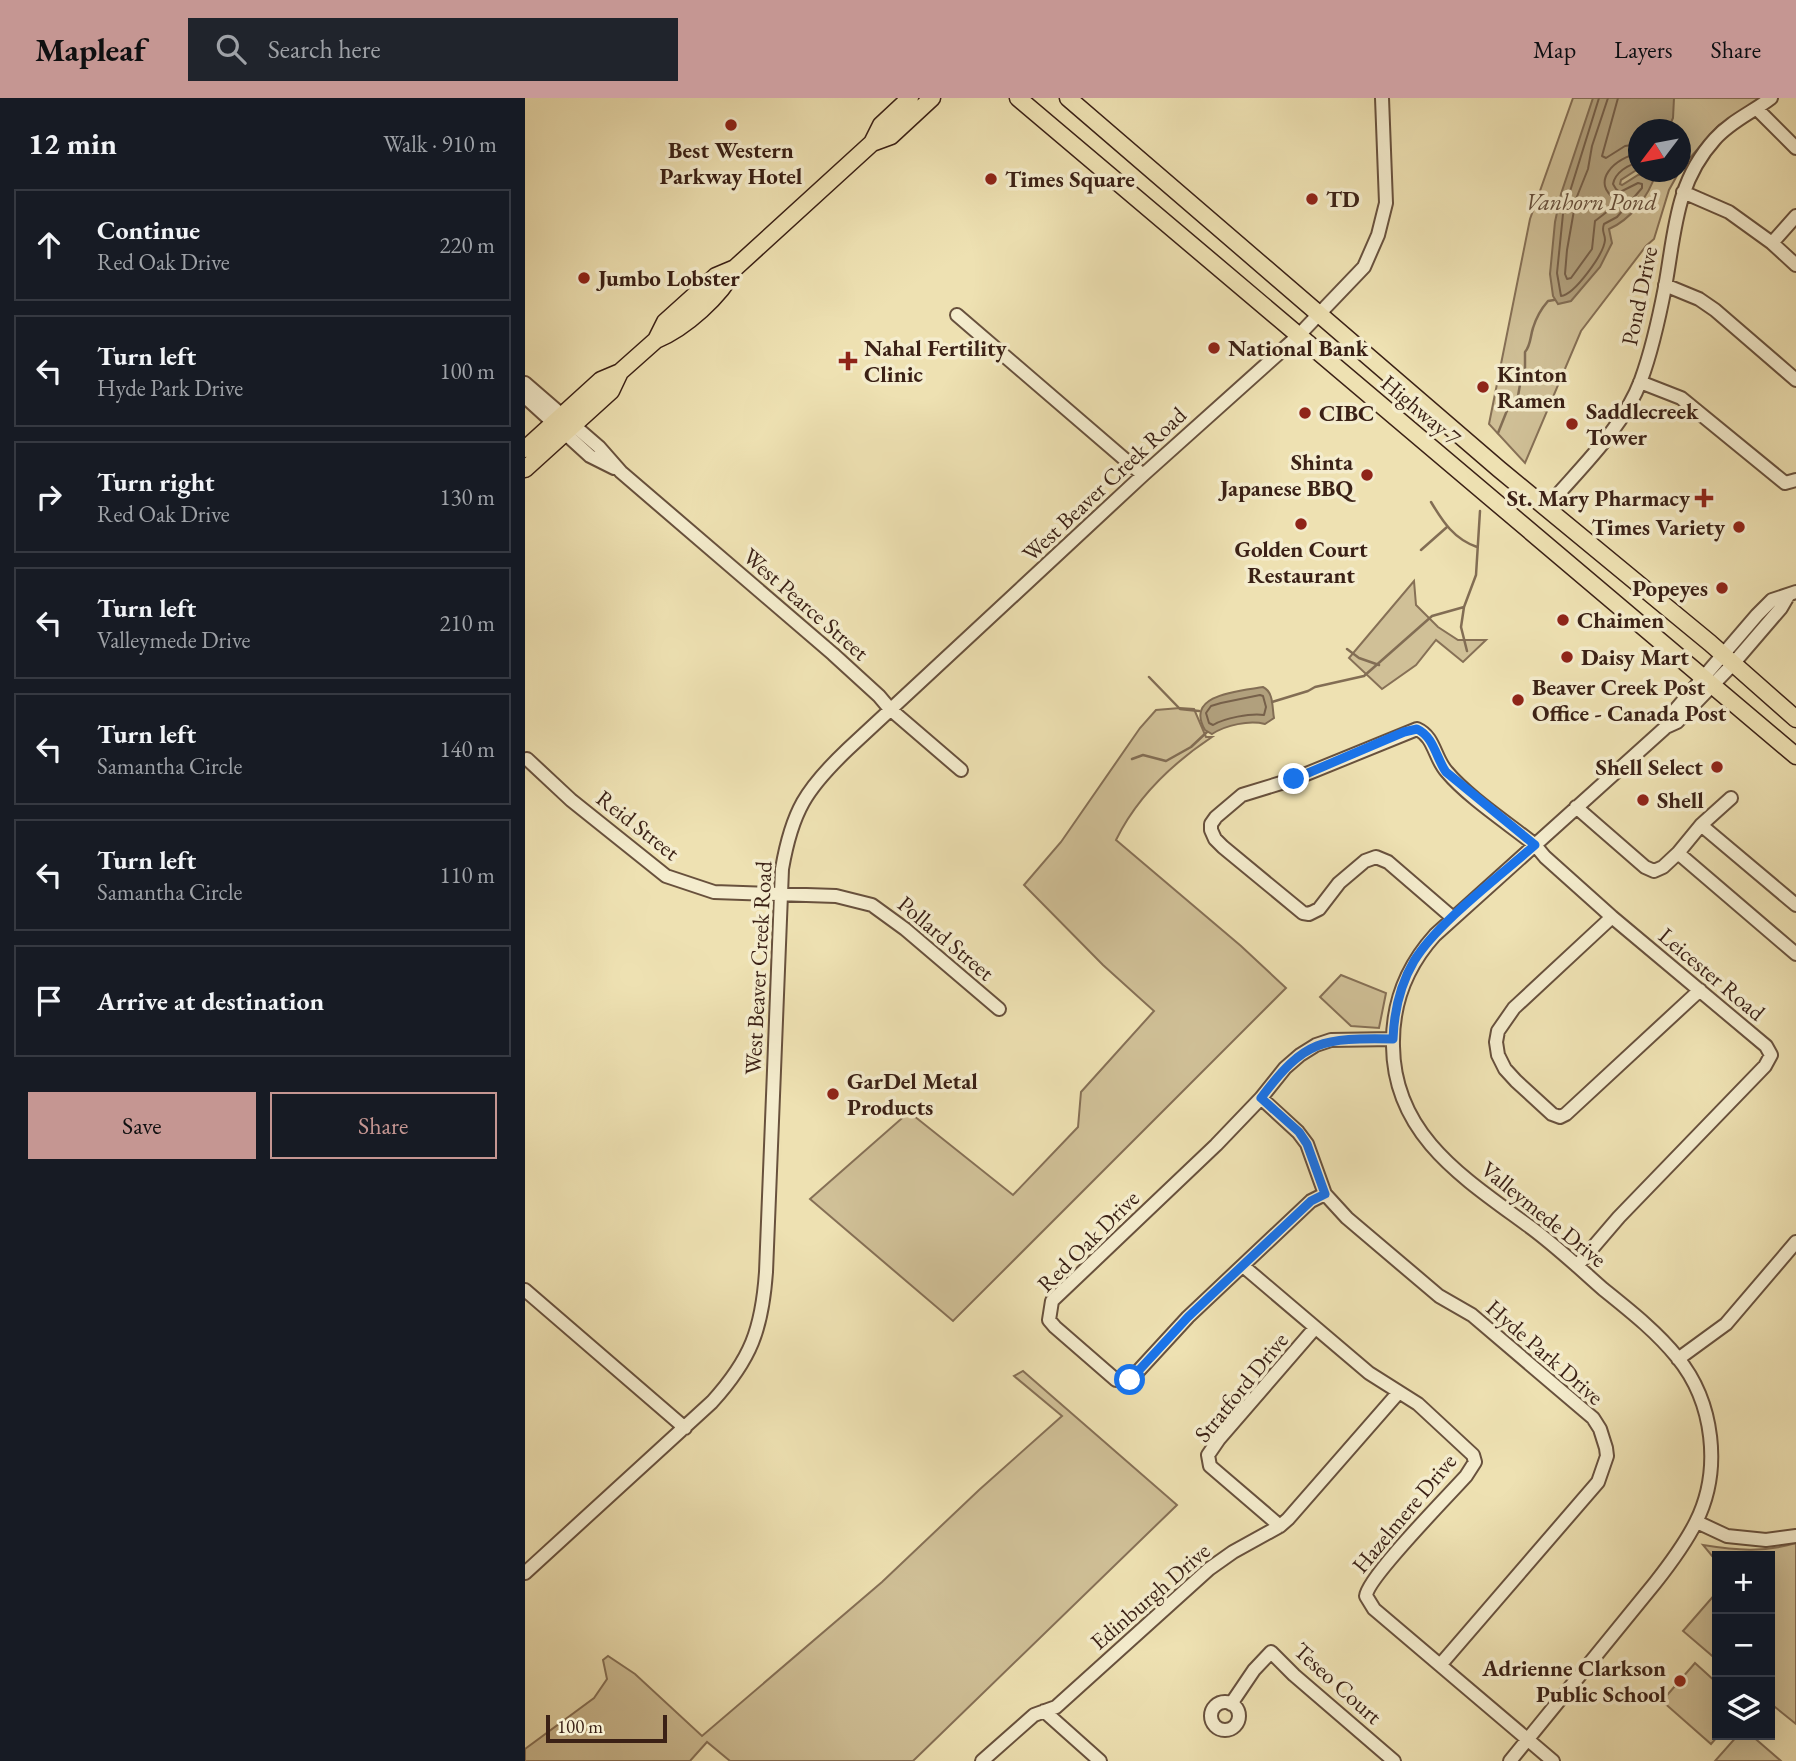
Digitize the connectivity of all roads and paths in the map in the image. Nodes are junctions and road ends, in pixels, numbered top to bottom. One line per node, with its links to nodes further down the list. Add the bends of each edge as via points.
1 (910, 98): 8 (main road, via 881,125)
2 (932, 98): 8 (main road, via 891,136)
3 (1018, 98): 17 (main road, Highway 7)
4 (1067, 98): 16 (main road, Highway 7)
5 (1382, 98): 16 (street, West Beaver Creek Road, via 1383,222 1364,267)
6 (1771, 98): 7 (street, Pond Drive)
7 (1757, 109): 9 (street); 10 (street, Pond Drive, via 1738,118 1716,138 1690,173)
8 (872, 143): 22 (main road, via 735,268 726,285 683,325 656,340 620,373 601,380)
9 (1796, 148)
10 (1683, 192): 12 (street, via 1729,212); 14 (street, Pond Drive)
11 (1796, 216): 12 (street)
12 (1772, 243): 13 (street)
13 (1796, 265)
14 (1665, 285): 18 (street, via 1715,310); 19 (street, Pond Drive)
15 (957, 314): 25 (street)
16 (1315, 319): 17 (street, West Beaver Creek Road); 27 (main road, Highway 7)
17 (1298, 336): 25 (street, West Beaver Creek Road); 30 (main road, Highway 7)
18 (1796, 380)
19 (1640, 382): 26 (street, via 1681,398 1785,483); 27 (street, Pond Drive, via 1619,422)
20 (525, 383): 22 (street)
21 (525, 397): 22 (street)
22 (563, 424): 23 (main road); 24 (main road); 31 (street, West Pearce Street, via 600,447 621,472 824,646)
23 (525, 449)
24 (525, 469)
25 (1143, 475): 31 (street, West Beaver Creek Road)
26 (1796, 480)
27 (1546, 508): 29 (main road, Highway 7)
28 (1792, 594): 29 (street, Valleymede Drive)
29 (1727, 660): 30 (street, Valleymede Drive); 32 (main road, Highway 7)
30 (1708, 681): 33 (main road, Highway 7); 37 (street, Valleymede Drive, via 1671,715 1666,727)
31 (890, 709): 35 (street, West Pearce Street); 41 (street, West Beaver Creek Road, via 827,769 799,806 785,846)
32 (1796, 719)
33 (1796, 757)
34 (527, 760): 41 (street, Reid Street, via 666,876 714,892)
35 (961, 770)
36 (1731, 798): 38 (street)
37 (1576, 807): 39 (street, Valleymede Drive); 40 (street, via 1645,867 1654,871)
38 (1701, 825): 40 (street); 42 (street)
39 (1535, 845): 43 (street, Valleymede Drive); 43 (street, Leicester Road, via 1446,772 1427,735 1417,729 1243,795 1211,824 1223,847 1303,913 1319,909 1339,883 1375,857 1388,862); 44 (street, Leicester Road)
40 (1678, 853): 45 (street)
41 (781, 893): 47 (street, Pollard Street, via 836,895 871,905); 58 (street, West Beaver Creek Road, via 762,1313 754,1344 732,1381)
42 (1796, 905)
43 (1453, 918): 48 (street, Valleymede Drive, via 1414,961 1394,1016)
44 (1612, 918): 46 (street, Leicester Road); 46 (street, via 1514,1008 1498,1031 1498,1055 1505,1069 1552,1114 1566,1114)
45 (1796, 954)
46 (1700, 990): 53 (street, Leicester Road, via 1766,1046 1770,1059)
47 (999, 1009)
48 (1393, 1039): 49 (street, Red Oak Drive, via 1331,1040 1316,1045 1285,1068); 53 (street, Valleymede Drive, via 1397,1084 1406,1110 1424,1138 1491,1200)
49 (1261, 1098): 50 (street, Hyde Park Drive, via 1307,1144); 52 (street, Red Oak Drive, via 1061,1291 1052,1301 1049,1320 1116,1380 1130,1380)
50 (1325, 1194): 52 (street, Red Oak Drive, via 1311,1201); 63 (street, Hyde Park Drive, via 1439,1296 1472,1315 1593,1418 1606,1448 1598,1482)
51 (1796, 1242): 56 (street, via 1726,1324)
52 (1243, 1266): 55 (street, Hazelmere Drive)
53 (1577, 1266): 56 (street, Valleymede Drive)
54 (525, 1290): 58 (street)
55 (1315, 1328): 57 (street, Hazelmere Drive); 60 (street, Stratford Drive, via 1209,1455 1210,1466)
56 (1678, 1359): 59 (street, Valleymede Drive, via 1696,1389 1709,1425 1710,1475)
57 (1399, 1392): 60 (street, Edinburgh Drive); 63 (street, Hazelmere Drive, via 1467,1447 1475,1462 1366,1592 1374,1609)
58 (685, 1428): 62 (street, West Beaver Creek Road)
59 (1697, 1522): 61 (street, via 1727,1536 1766,1540); 66 (street, Valleymede Drive, via 1655,1584)
60 (1280, 1526): 65 (street, Edinburgh Drive, via 1209,1569 1056,1707)
61 (1796, 1536)
62 (525, 1573)
63 (1441, 1664): 66 (street, Hazelmere Drive)
64 (1231, 1704): 67 (street, Teseo Court, via 1271,1652)
65 (1044, 1711): 68 (street, Edinburgh Drive); 69 (street)
66 (1527, 1739): 71 (street, Valleymede Drive); 72 (street, Hazelmere Drive)
67 (1380, 1756): 70 (street, Teseo Court)
68 (982, 1761)
69 (1100, 1761)
70 (1394, 1761)
71 (1510, 1761)
72 (1553, 1761)

